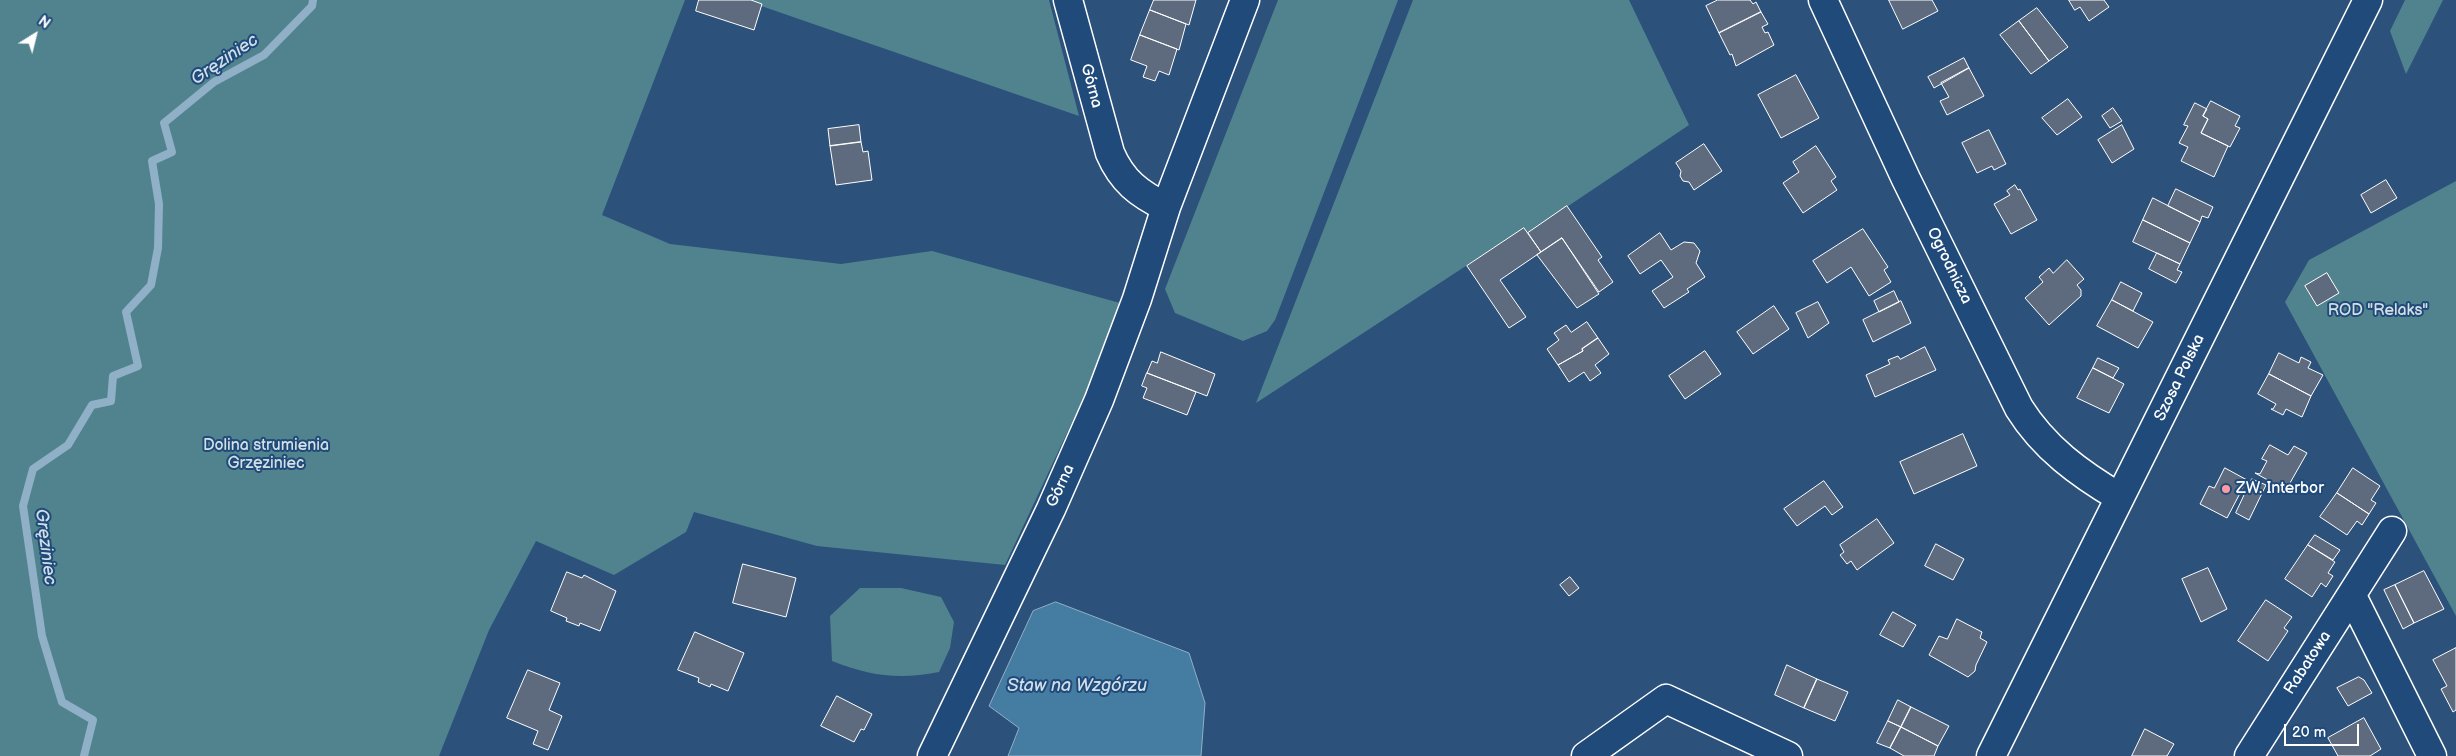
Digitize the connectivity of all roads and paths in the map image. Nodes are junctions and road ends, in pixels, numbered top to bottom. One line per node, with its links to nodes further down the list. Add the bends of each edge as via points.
1 (1068, 0): 5 (street, Górna, via 1116,167 1136,191)
2 (1245, 0): 5 (street, Górna)
3 (1823, 0): 6 (street, Ogrodnicza, via 1906,179 2020,408 2054,451 2088,478)
4 (2368, 0): 6 (street, Szosa Polska)
5 (1166, 207): 9 (street, Górna, via 1137,299 1082,441)
6 (2120, 497): 12 (street, Szosa Polska)
7 (2392, 532): 8 (street, Rabatowa)
8 (2352, 596): 13 (street, Rabatowa); 14 (street)
9 (932, 756)
10 (1586, 756): 11 (street, via 1666,699)
11 (1788, 756)
12 (1991, 756)
13 (2249, 756)
14 (2432, 756)

